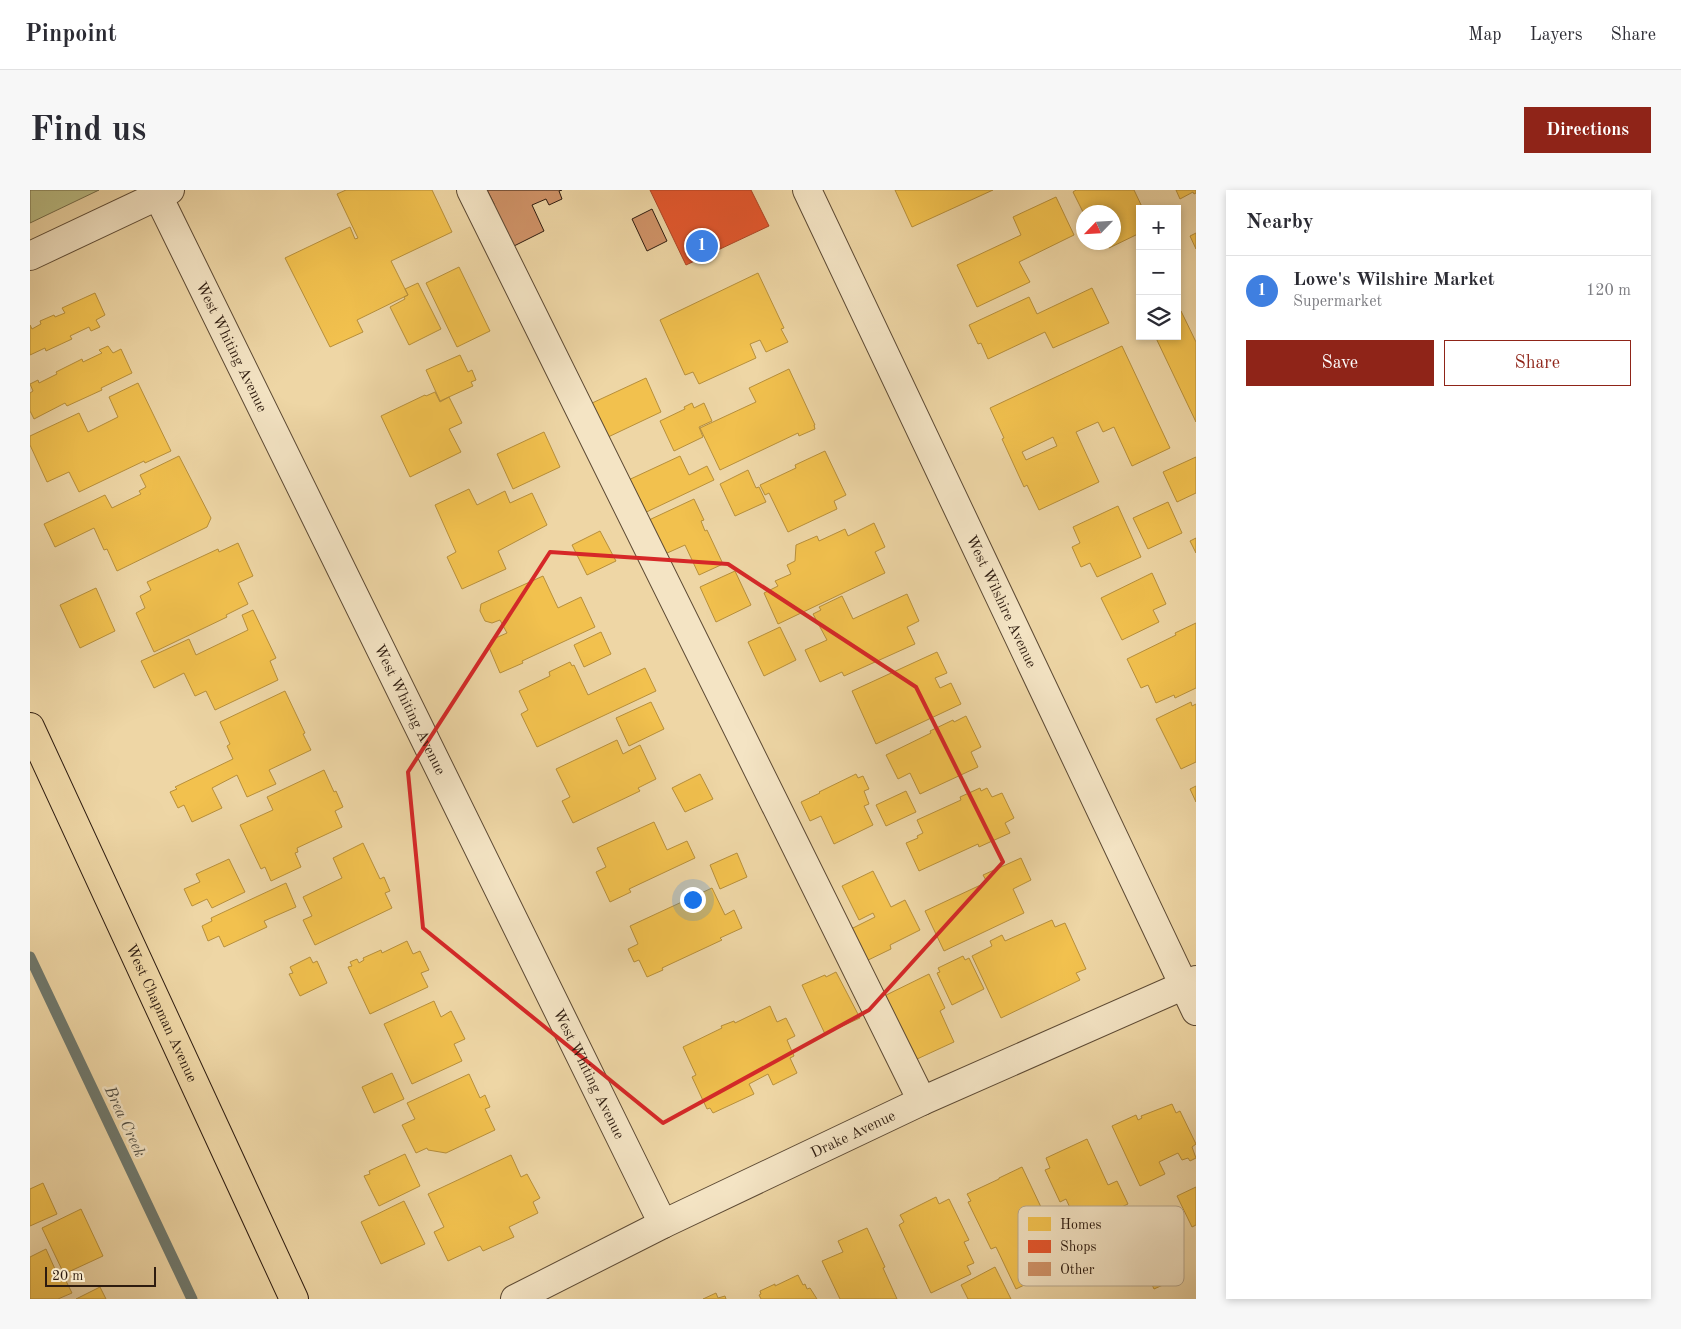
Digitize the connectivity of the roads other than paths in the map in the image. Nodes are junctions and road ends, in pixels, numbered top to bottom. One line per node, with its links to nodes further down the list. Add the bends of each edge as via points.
1 (471, 190): 8 (street)
2 (807, 190): 6 (street, West Wilshire Avenue)
3 (164, 193): 4 (street); 9 (street, West Whiting Avenue)
4 (30, 256)
5 (30, 727): 10 (main road, West Chapman Avenue)
6 (1190, 983): 7 (street, West Wilshire Avenue); 8 (street, Drake Avenue)
7 (1196, 1012)
8 (922, 1101): 9 (street, Drake Avenue)
9 (662, 1224): 11 (street, Drake Avenue)
10 (294, 1299)
11 (515, 1299)

